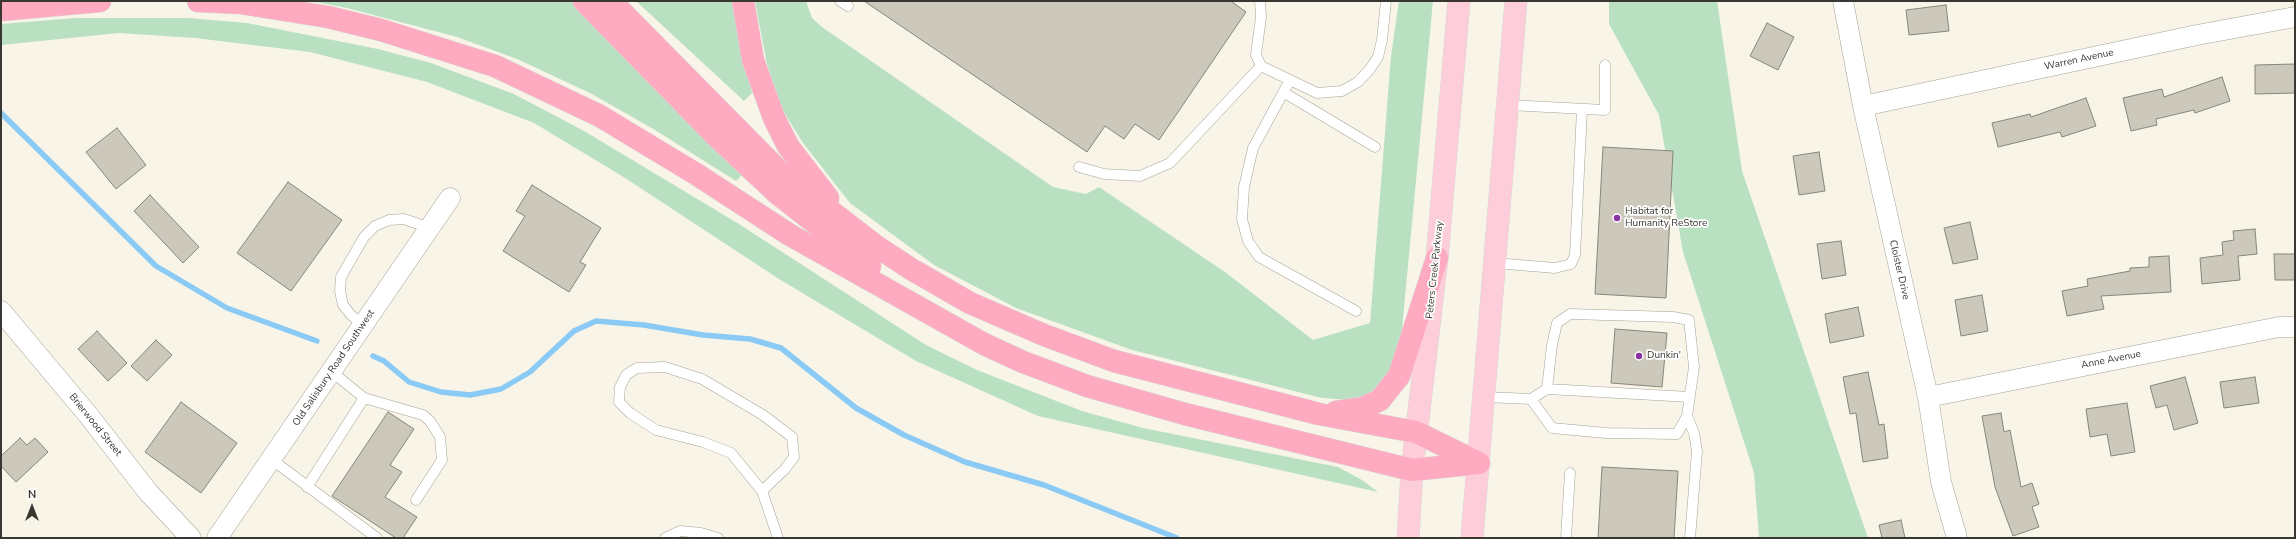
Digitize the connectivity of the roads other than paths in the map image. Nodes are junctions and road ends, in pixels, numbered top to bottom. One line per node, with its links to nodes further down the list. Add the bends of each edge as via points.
1 (100, 1): 11 (highway)
2 (198, 1): 31 (highway, via 240,3 328,17 381,30 495,66 600,116 790,235)
3 (584, 1): 31 (highway, via 717,137 778,194 852,254)
4 (611, 1): 24 (highway, via 779,171)
5 (743, 1): 24 (highway, via 753,60 774,118 788,146 823,192)
6 (1260, 1): 14 (lane, via 1261,17 1256,56)
7 (1386, 1): 15 (lane, via 1378,57 1358,82 1342,92 1316,93)
8 (1459, 1): 25 (main road, Peters Creek Parkway)
9 (1516, 1): 17 (main road)
10 (1843, 1): 18 (street, Cloister Drive)
11 (1, 10)
12 (2295, 17): 18 (street, Warren Avenue, via 2197,35)
13 (1605, 64): 19 (lane, via 1605,110)
14 (1261, 66): 15 (lane); 21 (lane, via 1170,163 1140,176 1104,174)
15 (1290, 80): 16 (lane)
16 (1284, 92): 20 (lane); 28 (lane, via 1253,148 1244,188 1242,219 1248,241 1259,257)
17 (1508, 105): 19 (lane); 26 (main road)
18 (1863, 106): 36 (street, Cloister Drive)
19 (1582, 109): 26 (lane, via 1575,255 1571,264 1554,268)
20 (1375, 148)
21 (1079, 167)
22 (450, 198): 23 (street, Old Salisbury Road Southwest)
23 (430, 228): 29 (street, Old Salisbury Road Southwest); 29 (lane, via 404,219 389,220 375,226 364,237 341,277 340,291 343,305)
24 (876, 246): 39 (highway, via 911,270 970,303 1044,335 1114,360)
25 (1437, 258): 39 (highway, via 1399,376 1390,389 1380,400 1363,408); 41 (main road, Peters Creek Parkway)
26 (1495, 263): 34 (main road)
27 (1, 311): 49 (street, Brierwood Street, via 89,416 148,492)
28 (1356, 311)
29 (363, 325): 32 (street, Old Salisbury Road Southwest)
30 (2295, 327): 36 (street, Anne Avenue, via 2279,327)
31 (984, 344): 44 (highway, via 1087,386 1252,432)
32 (331, 372): 37 (lane); 42 (street, Old Salisbury Road Southwest)
33 (1547, 389): 35 (lane); 35 (lane, via 1557,323 1570,314 1673,317 1689,320 1694,367); 38 (lane)
34 (1485, 397): 38 (lane); 43 (main road)
35 (1690, 397): 40 (lane)
36 (1928, 397): 59 (street, Cloister Drive, via 1941,482)
37 (364, 398): 46 (lane); 48 (lane, via 423,415 440,436 442,460)
38 (1531, 399): 40 (lane, via 1552,428 1606,433 1678,434)
39 (1319, 414): 41 (highway)
40 (1687, 416): 58 (lane, via 1694,433 1697,451)
41 (1416, 432): 43 (highway); 44 (main road, Peters Creek Parkway)
42 (271, 459): 46 (lane); 50 (street, Old Salisbury Road Southwest)
43 (1479, 463): 44 (highway); 56 (main road)
44 (1412, 470): 55 (main road, Peters Creek Parkway)
45 (1570, 473): 57 (lane)
46 (307, 487): 51 (lane)
47 (762, 491): 47 (lane, via 794,457 792,437 763,415 702,379 665,367 637,368 626,375 620,387 619,402 630,413 656,430 703,442 731,453); 54 (lane)
48 (416, 500)
49 (191, 538)
50 (217, 538)
51 (378, 538)
52 (665, 538): 53 (lane, via 680,531)
53 (718, 538)
54 (778, 538)
55 (1408, 538)
56 (1472, 538)
57 (1566, 538)
58 (1690, 538)
59 (1957, 538)

